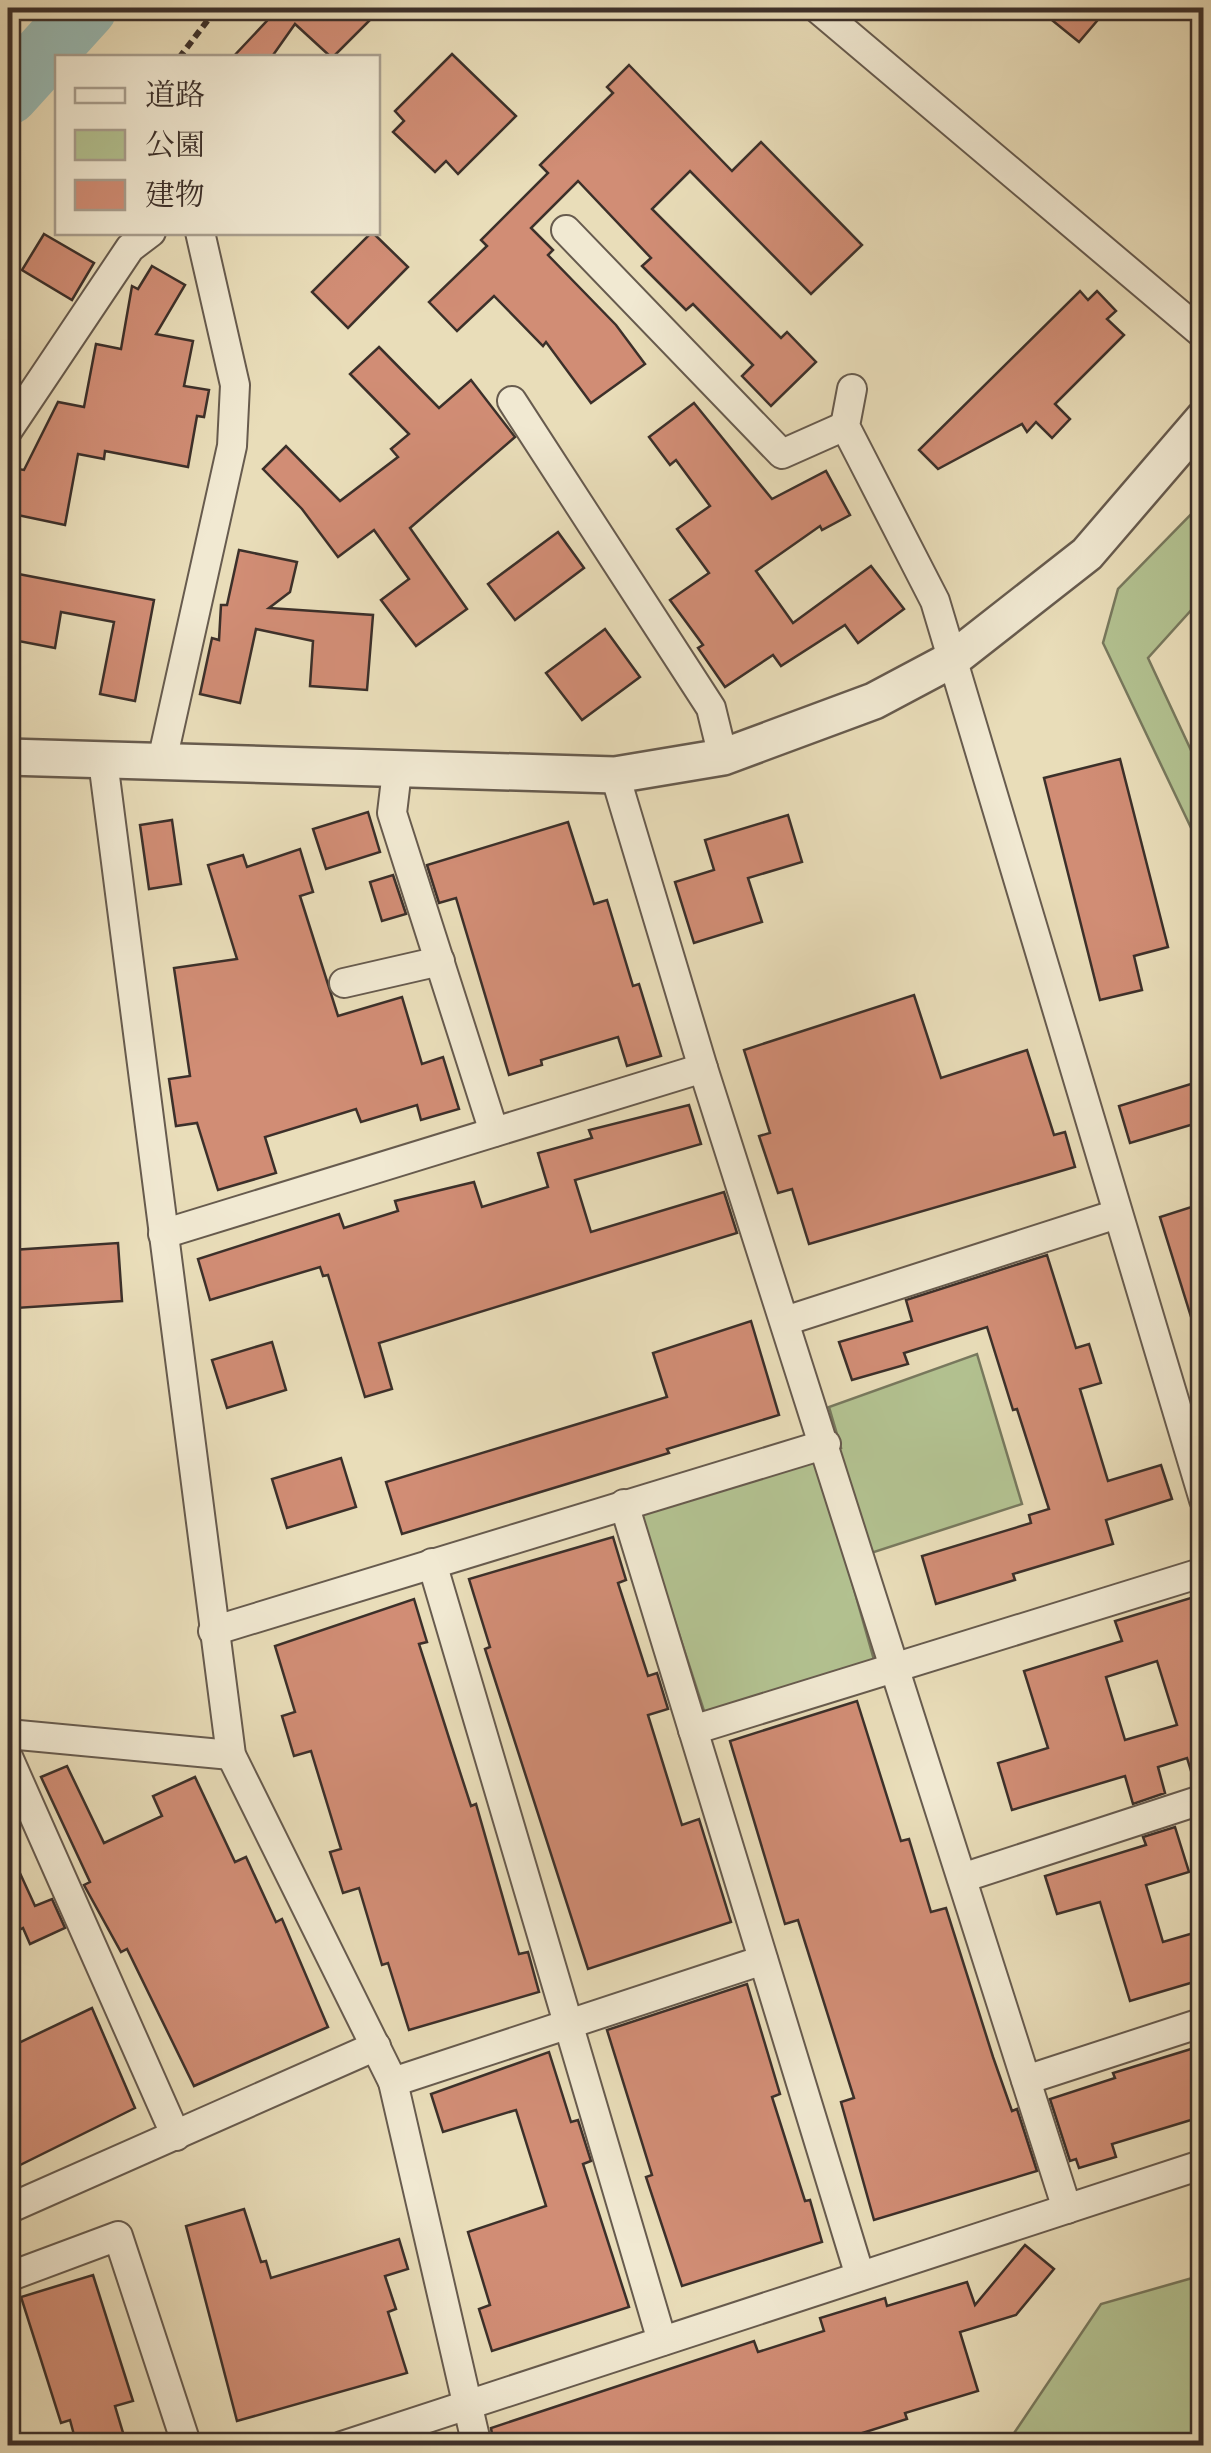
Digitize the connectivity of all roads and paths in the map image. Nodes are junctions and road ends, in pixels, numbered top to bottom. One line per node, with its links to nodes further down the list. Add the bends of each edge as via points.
1 (217, 8): 3 (path)
2 (817, 8): 7 (street)
3 (181, 55)
4 (566, 230): 11 (street, via 782,454)
5 (147, 235): 12 (street, via 130,248)
6 (201, 235): 16 (street, via 235,385 232,446)
7 (1204, 335)
8 (852, 389): 11 (street)
9 (512, 401): 15 (street, via 711,708)
10 (1204, 418): 13 (street, via 1086,554)
11 (845, 426): 13 (street, via 935,601)
12 (8, 430)
13 (953, 659): 15 (street, via 874,700); 24 (street)
14 (8, 757): 17 (street)
15 (722, 757): 19 (street)
16 (162, 761): 17 (street); 18 (street)
17 (103, 762): 25 (street)
18 (396, 771): 19 (street); 20 (street, via 392,813)
19 (614, 775): 22 (street)
20 (440, 961): 21 (street); 23 (street)
21 (344, 983)
22 (703, 1068): 23 (street); 26 (street)
23 (494, 1132): 25 (street)
24 (1117, 1214): 26 (street); 28 (street)
25 (163, 1234): 32 (street)
26 (785, 1322): 27 (street)
27 (826, 1444): 29 (street); 33 (street)
28 (1204, 1500)
29 (624, 1504): 30 (street); 34 (street)
30 (432, 1564): 32 (street); 42 (street)
31 (1204, 1572): 33 (street)
32 (213, 1631): 36 (street)
33 (896, 1668): 34 (street); 39 (street)
34 (694, 1730): 40 (street)
35 (8, 1734): 36 (street)
36 (231, 1755): 43 (street)
37 (8, 1758): 46 (street)
38 (1204, 1798): 39 (street)
39 (962, 1878): 44 (street)
40 (764, 1960): 42 (street); 50 (street)
41 (1204, 2022): 44 (street)
42 (570, 2023): 45 (street); 52 (street)
43 (376, 2046): 45 (street); 46 (street)
44 (1026, 2080): 49 (street)
45 (393, 2082): 53 (street)
46 (176, 2136): 48 (street)
47 (1204, 2164): 49 (street)
48 (8, 2209)
49 (1066, 2209): 50 (street)
50 (860, 2276): 52 (street)
51 (8, 2277): 54 (street, via 118,2236)
52 (662, 2341): 53 (street)
53 (467, 2404): 55 (street); 56 (street)
54 (188, 2446)
55 (342, 2446)
56 (476, 2446)

